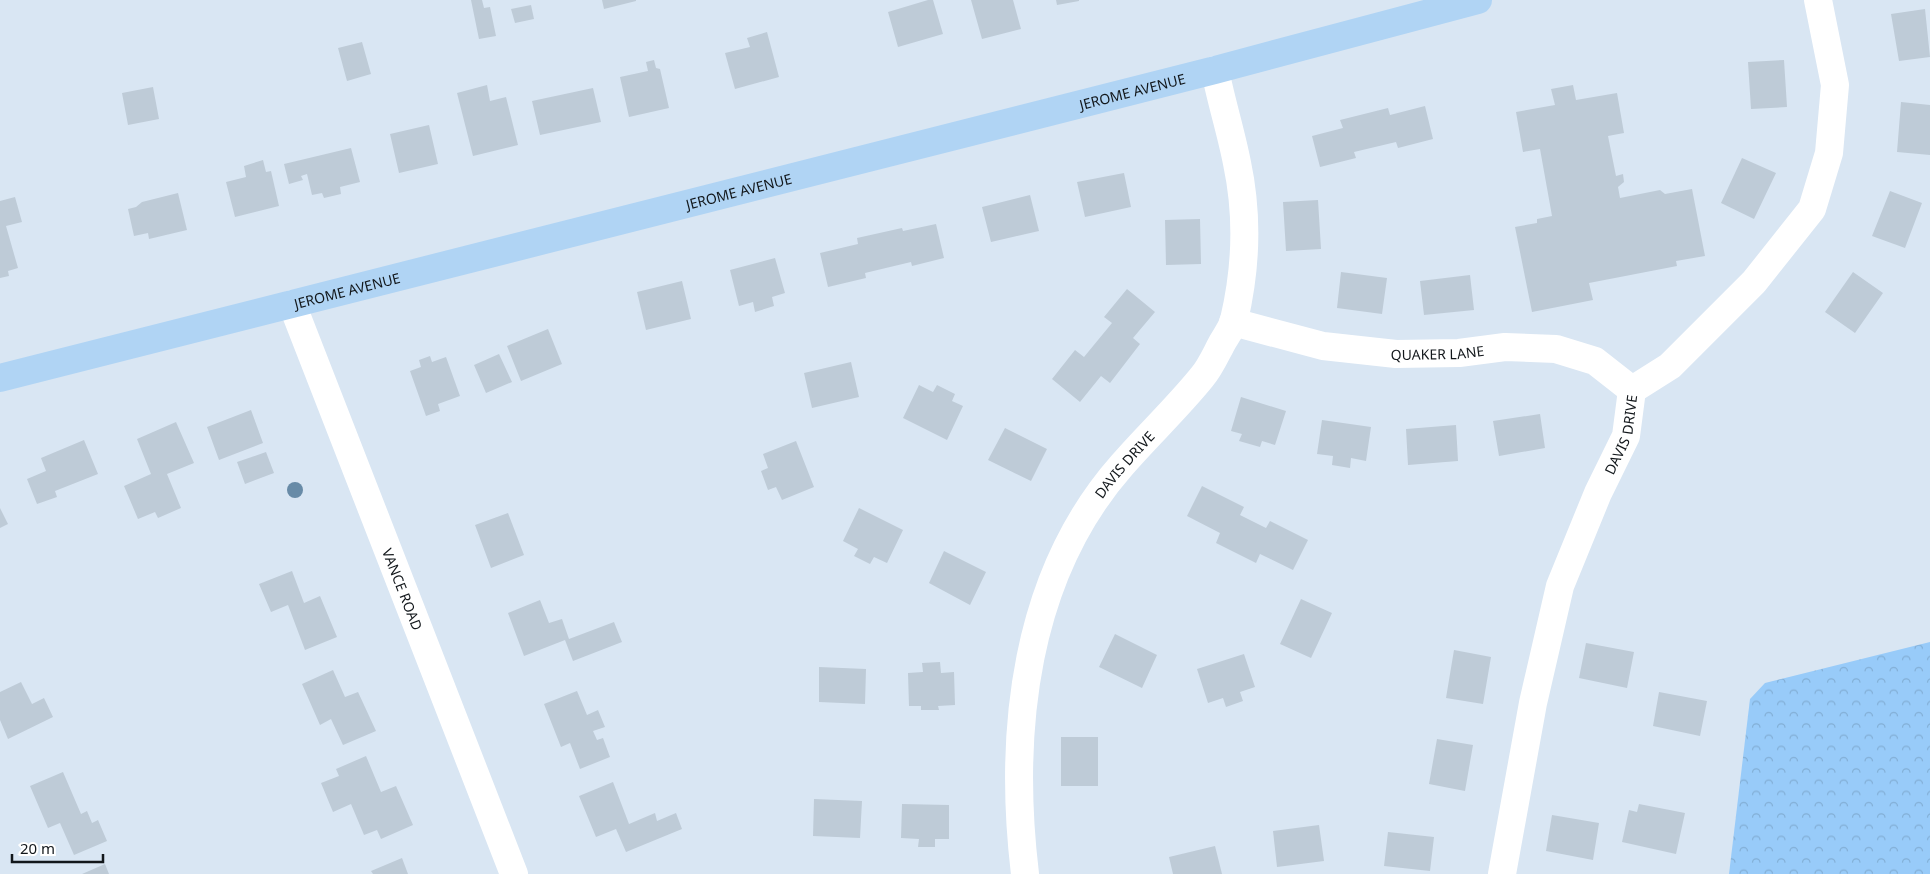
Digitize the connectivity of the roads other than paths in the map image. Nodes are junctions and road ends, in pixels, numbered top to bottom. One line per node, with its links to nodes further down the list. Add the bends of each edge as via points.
1 (1478, 0): 3 (main road, JEROME AVENUE)
2 (1818, 0): 7 (street, DAVIS DRIVE, via 1835,85 1829,153 1812,209 1754,282 1670,366)
3 (1215, 70): 4 (main road, JEROME AVENUE); 5 (street, DAVIS DRIVE, via 1237,163 1243,204 1245,240)
4 (292, 304): 6 (main road, JEROME AVENUE); 8 (street, VANCE ROAD)
5 (1233, 322): 7 (street, QUAKER LANE, via 1323,346 1396,354 1459,353 1505,347 1556,349 1595,361); 9 (street, DAVIS DRIVE, via 1204,376 1121,466 1078,524 1057,567 1032,644 1021,728 1020,827)
6 (0, 378)
7 (1632, 390): 10 (street, DAVIS DRIVE, via 1626,436 1598,493 1560,586 1533,703)
8 (514, 874)
9 (1025, 874)
10 (1502, 874)

